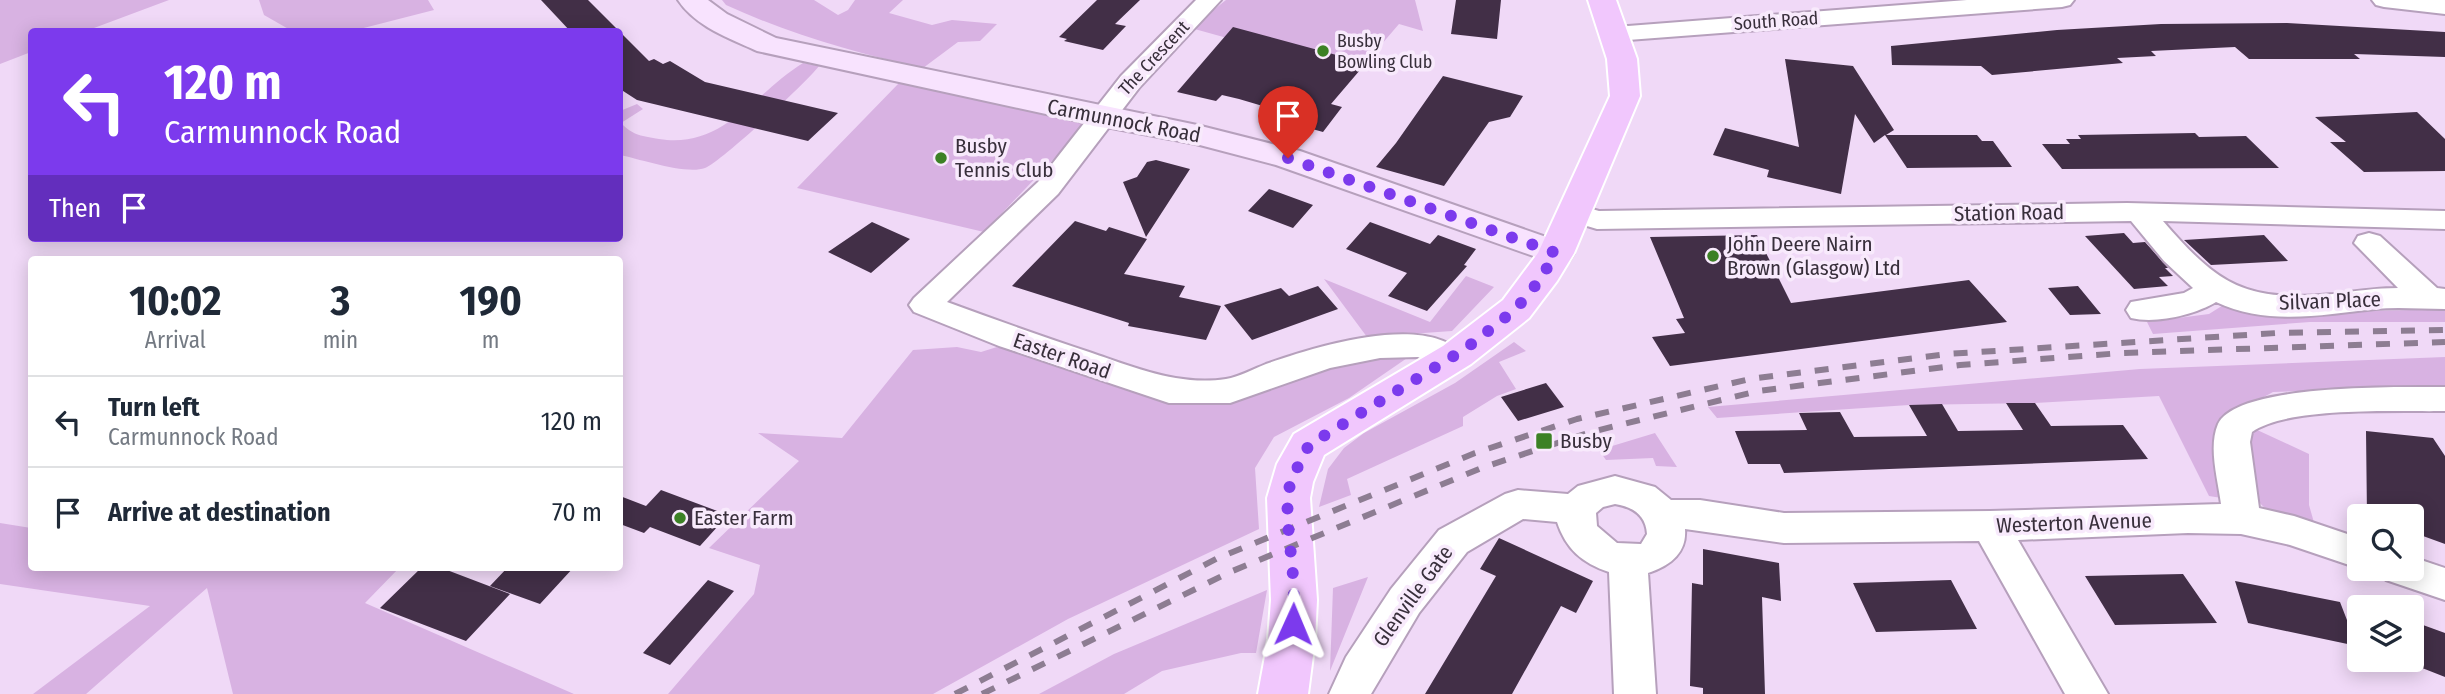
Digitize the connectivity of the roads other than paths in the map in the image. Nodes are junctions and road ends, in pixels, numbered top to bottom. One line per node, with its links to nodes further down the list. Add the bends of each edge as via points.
1 (692, 0): 8 (main road, Carmunnock Road, via 698,8 767,45)
2 (1209, 0): 8 (street, The Crescent)
3 (1602, 0): 7 (main road)
4 (2062, 0): 7 (street, South Road)
5 (2384, 0): 6 (street)
6 (2445, 6)
7 (1615, 34): 9 (main road, via 1627,78 1625,96)
8 (1101, 117): 13 (main road, Carmunnock Road, via 1288,158); 17 (street, Easter Road, via 1048,188 925,304 1169,391 1230,391 1327,357 1380,347 1418,346)
9 (1574, 213): 10 (street, Station Road, via 1611,219); 13 (main road)
10 (2140, 213): 11 (street, Station Road, via 2315,213); 14 (street, Silvan Place)
11 (2445, 220)
12 (2369, 243): 15 (street, Silvan Place)
13 (1556, 253): 17 (main road, via 1516,309)
14 (2214, 289): 15 (street, Silvan Place, via 2239,300 2292,307); 16 (street, via 2192,302)
15 (2437, 299)
16 (2142, 310)
17 (1449, 360): 28 (main road, via 1309,445 1297,463 1287,514 1294,586)
18 (2445, 399): 21 (street, via 2321,401 2251,415 2235,426 2232,442)
19 (1576, 509): 20 (street, via 1584,498 1615,489 1650,502); 24 (street, via 1574,520 1586,542 1598,552); 27 (street, Glenville Gate, via 1518,504 1453,541 1405,601)
20 (1662, 514): 22 (street, Westerton Avenue, via 1784,528); 24 (street, via 1668,537 1664,547 1655,555)
21 (2241, 519): 22 (street, Westerton Avenue); 23 (street, Westerton Avenue)
22 (1990, 526): 30 (street)
23 (2347, 550)
24 (1628, 561): 29 (street)
25 (2424, 577): 26 (street)
26 (2445, 584)
27 (1355, 682)
28 (1283, 694)
29 (1635, 694)
30 (2087, 694)

